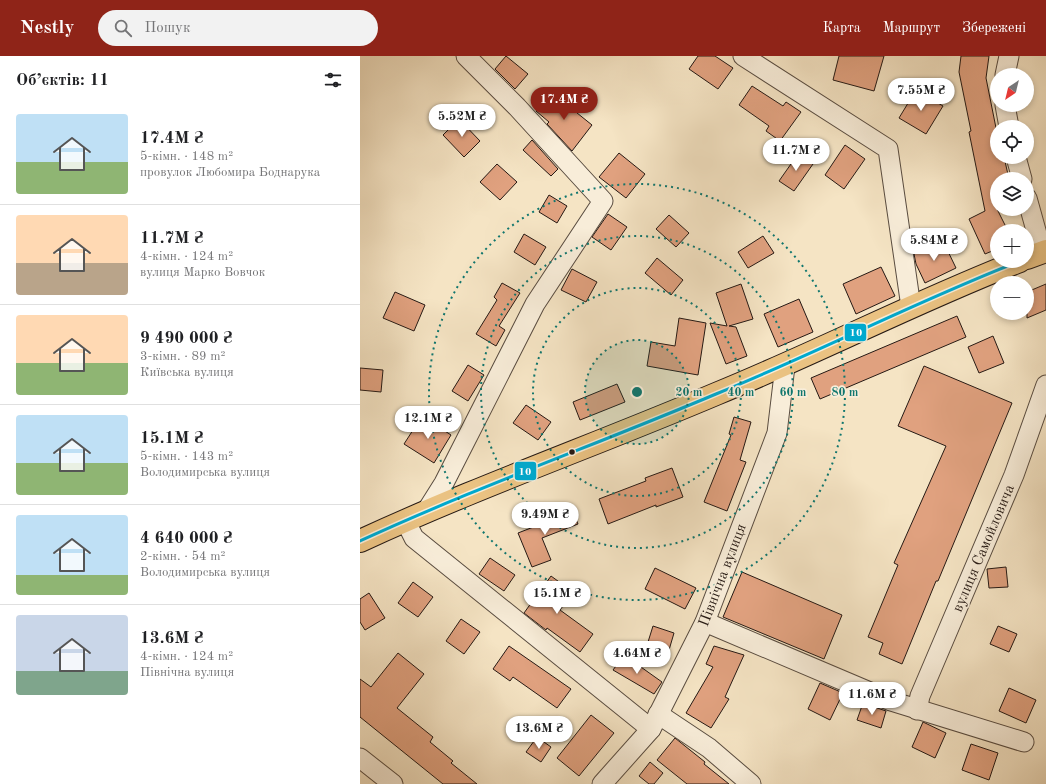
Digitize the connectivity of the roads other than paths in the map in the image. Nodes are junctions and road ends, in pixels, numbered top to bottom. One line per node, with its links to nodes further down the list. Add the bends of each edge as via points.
1 (466, 56): 11 (street, via 517,107 603,202 535,304 444,483)
2 (742, 56): 8 (street, via 888,149)
3 (1009, 56): 4 (street)
4 (1006, 68)
5 (1031, 216): 6 (street)
6 (1038, 254)
7 (1003, 268): 8 (main road)
8 (911, 307): 9 (main road)
9 (785, 366): 11 (main road); 14 (street, Північна вулиця, via 783,436)
10 (1046, 385): 15 (street, вулиця Самойловича, via 1014,475 920,696)
11 (427, 510): 12 (main road)
12 (405, 520): 13 (main road); 16 (street, via 414,538)
13 (360, 541)
14 (705, 622): 15 (street, via 890,701); 16 (street, Північна вулиця)
15 (917, 710): 17 (street)
16 (654, 721): 20 (street, Північна вулиця); 21 (street, via 709,748)
17 (1024, 742)
18 (360, 758): 19 (street)
19 (393, 784)
20 (602, 784)
21 (751, 784)

